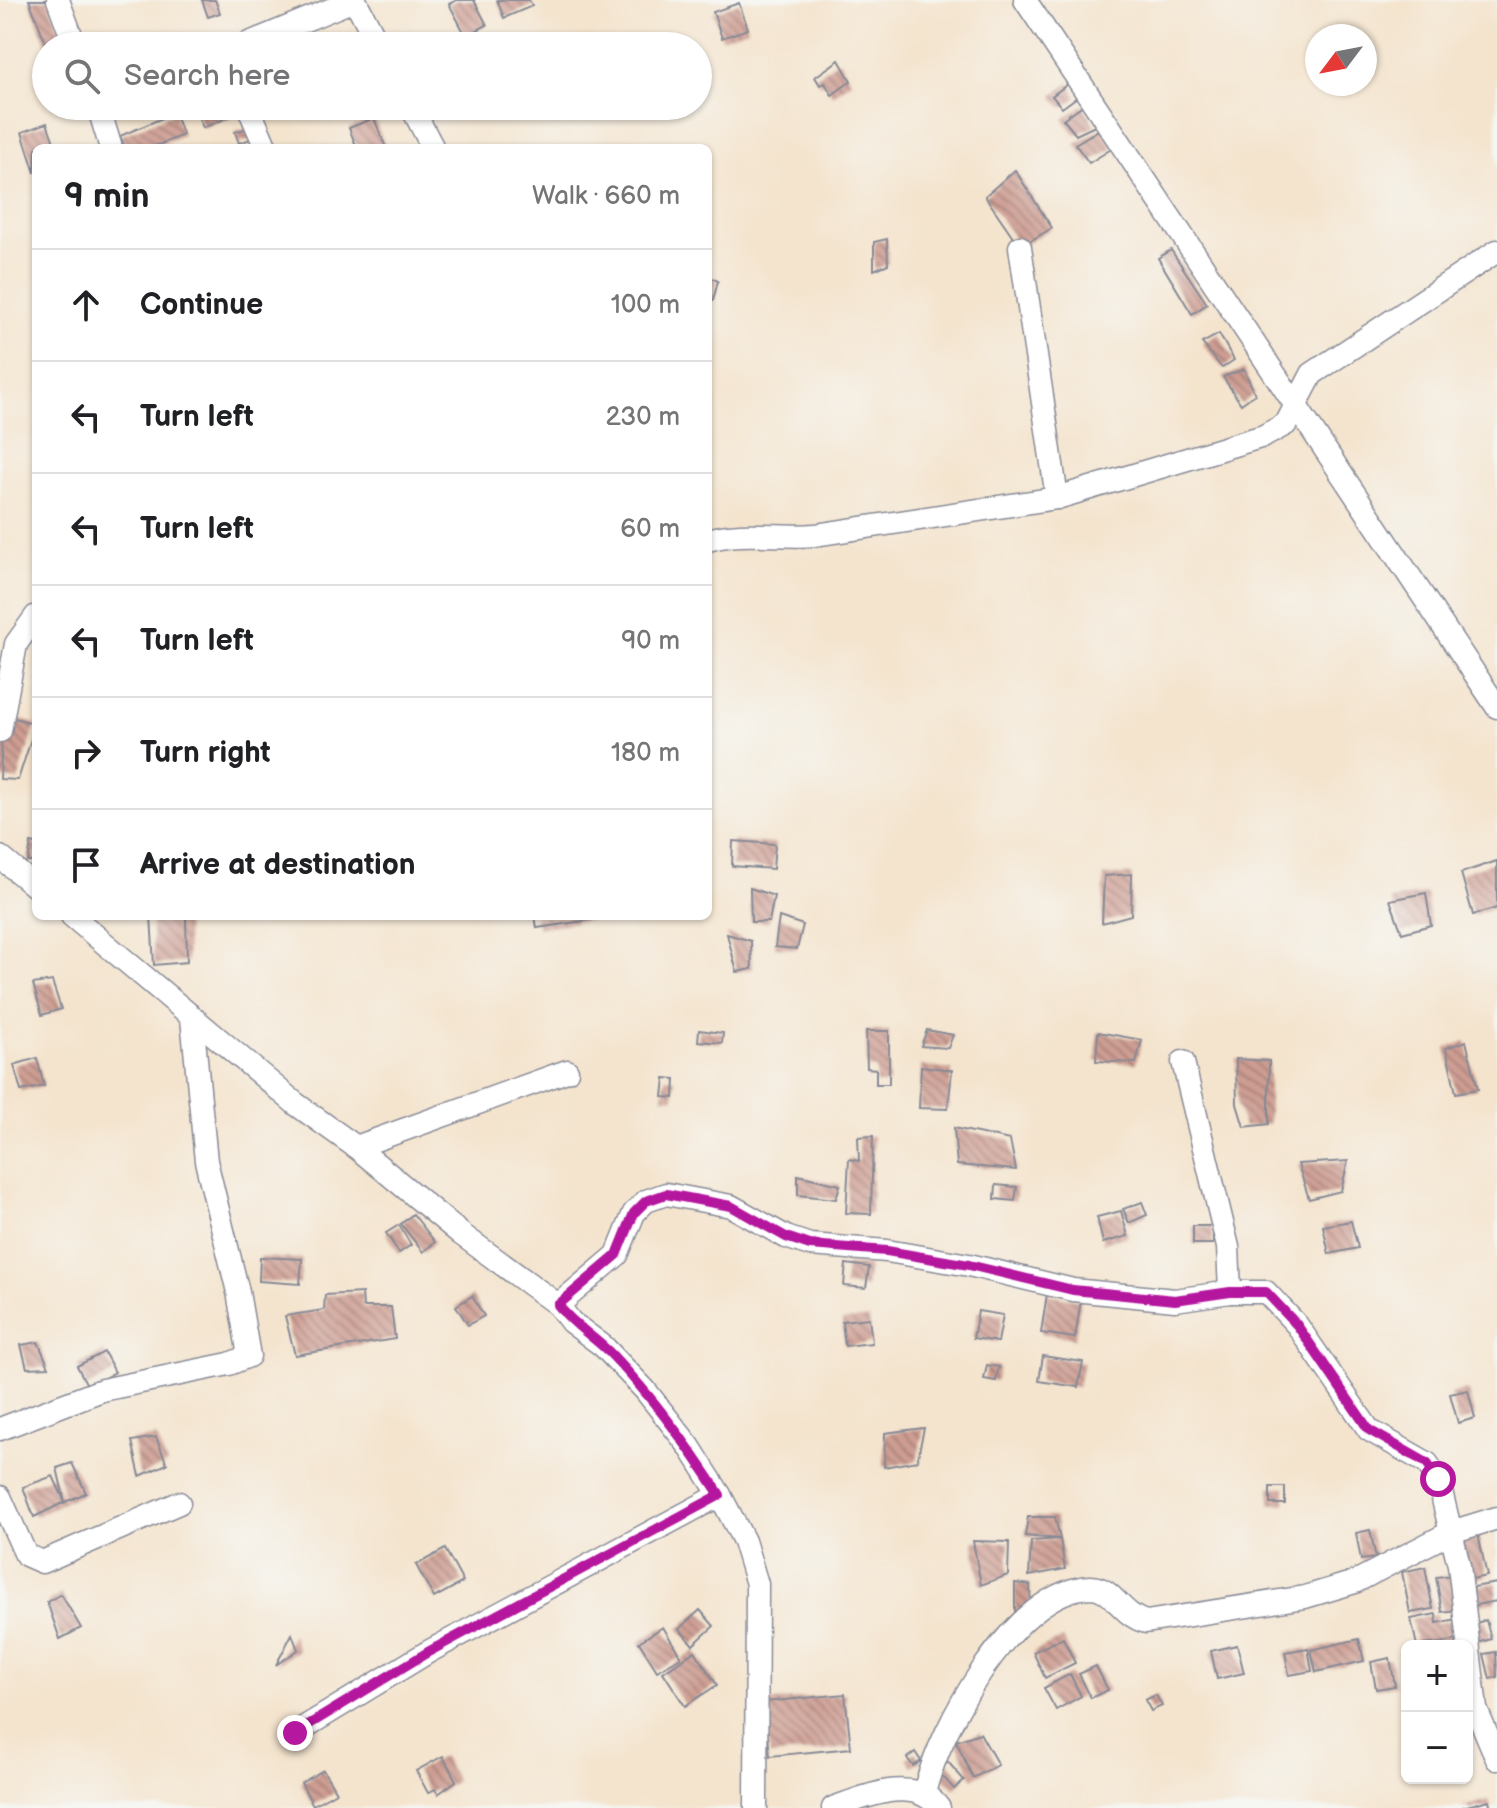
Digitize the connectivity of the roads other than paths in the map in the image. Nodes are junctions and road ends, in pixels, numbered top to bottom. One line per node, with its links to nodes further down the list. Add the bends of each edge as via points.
1 (58, 0): 4 (street)
2 (354, 0): 5 (street); 6 (street)
3 (1025, 0): 15 (street)
4 (70, 32)
5 (276, 32)
6 (371, 32)
7 (102, 120): 10 (street)
8 (254, 120): 11 (street)
9 (418, 120): 12 (street)
10 (110, 144)
11 (264, 144)
12 (431, 144)
13 (1020, 247): 16 (street)
14 (1497, 251): 15 (street, via 1312,374)
15 (1297, 404): 16 (street, via 1286,424 1264,436); 19 (street)
16 (1057, 498): 17 (street, via 815,535)
17 (712, 539)
18 (32, 622): 20 (street, via 16,644)
19 (1497, 707)
20 (0, 731)
21 (0, 857): 22 (street)
22 (32, 884)
23 (77, 920): 24 (street)
24 (192, 1018): 27 (street); 30 (street, via 206,1161 249,1356 102,1390)
25 (1183, 1062): 28 (street, via 1224,1223)
26 (567, 1071): 27 (street)
27 (356, 1147): 29 (street)
28 (1230, 1292): 29 (street, via 1175,1300 1105,1294 887,1251 810,1245 731,1206 666,1194 646,1201 634,1213 617,1255); 35 (street, via 1266,1292 1278,1301 1369,1430 1427,1463 1438,1479)
29 (558, 1305): 31 (street, via 645,1390)
30 (0, 1429)
31 (720, 1495): 36 (street, via 428,1652); 39 (street, via 744,1541 757,1584)
32 (0, 1497): 33 (street, via 26,1555 42,1562)
33 (179, 1503)
34 (1497, 1518): 35 (street)
35 (1451, 1532): 37 (street, via 1476,1709); 38 (street, via 1355,1582 1277,1602 1146,1622 1130,1618 1108,1592 1095,1587 1058,1597 1005,1639 949,1725 931,1764)
36 (295, 1733)
37 (1497, 1759)
38 (932, 1801): 40 (street, via 900,1790)
39 (756, 1808)
40 (833, 1808)

